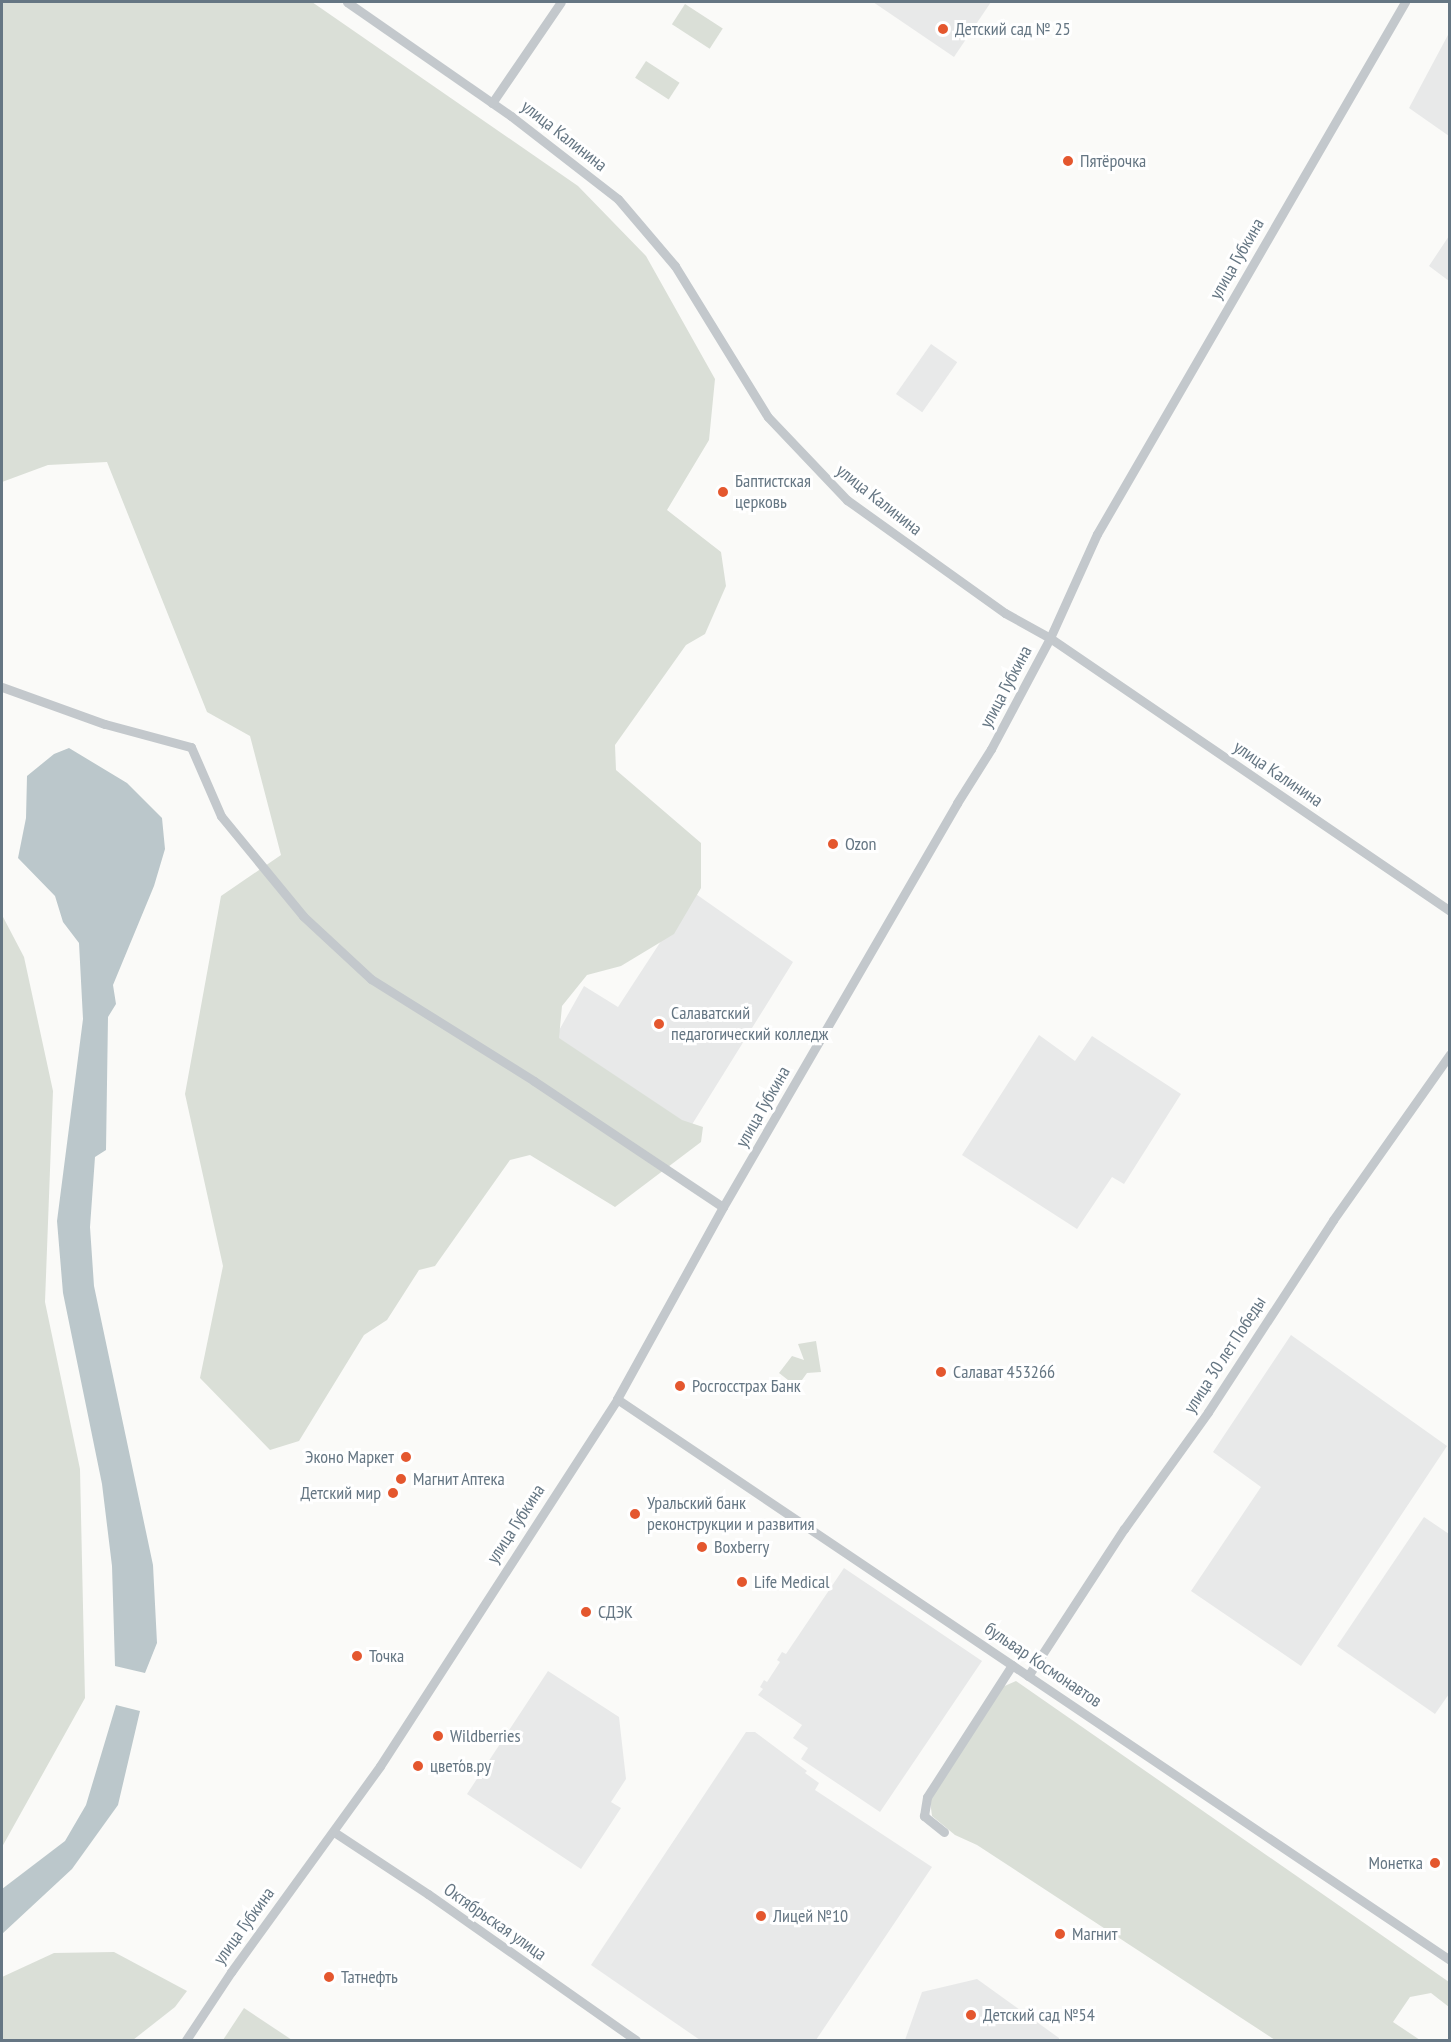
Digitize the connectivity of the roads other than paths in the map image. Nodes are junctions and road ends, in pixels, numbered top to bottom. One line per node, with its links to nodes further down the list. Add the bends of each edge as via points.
1 (347, 2): 4 (street, улица Калинина)
2 (561, 2): 4 (street)
3 (1405, 2): 5 (street, улица Губкина, via 1097,534)
4 (492, 103): 5 (street, улица Калинина, via 564,154 618,199 675,266 768,417 830,484 862,512 1005,613)
5 (1050, 638): 7 (street, улица Калинина); 9 (street, улица Губкина, via 992,749)
6 (2, 687): 9 (street, via 105,724 191,747 221,816 303,916 371,979 552,1092)
7 (1449, 911)
8 (1449, 1054): 12 (street, улица 30 лет Победы, via 1333,1220)
9 (723, 1207): 10 (street, улица Губкина)
10 (617, 1399): 11 (street, бульвар Космонавтов); 14 (street, улица Губкина)
11 (1012, 1665): 12 (street, бульвар Космонавтов); 13 (street, via 927,1797 924,1816)
12 (1028, 1676): 15 (street, бульвар Космонавтов)
13 (944, 1832)
14 (334, 1833): 16 (street, улица Губкина); 17 (street, Октябрьская улица)
15 (1449, 1960)
16 (186, 2040)
17 (636, 2040)

